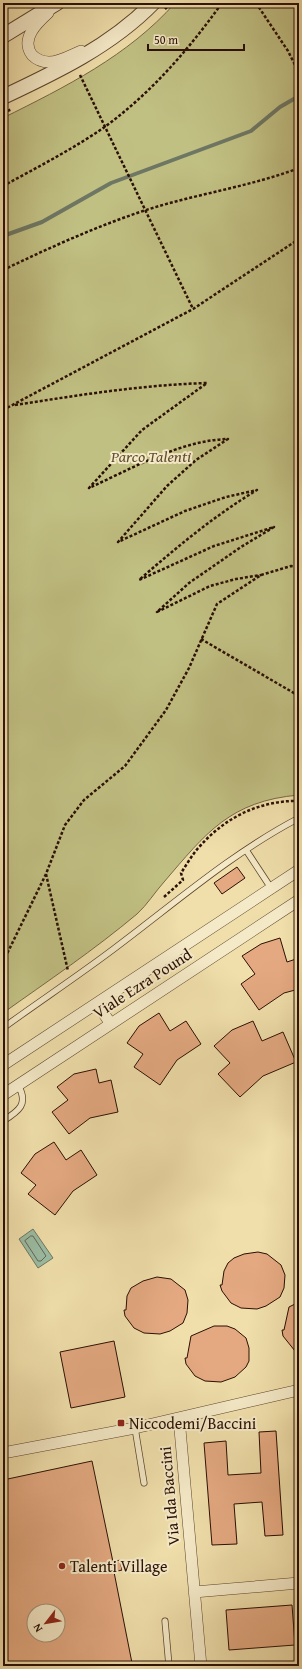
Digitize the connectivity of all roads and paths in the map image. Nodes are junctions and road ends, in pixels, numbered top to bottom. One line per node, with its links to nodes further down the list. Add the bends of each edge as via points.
1 (58, 3): 7 (street); 8 (street, via 35,25 29,36 29,50 38,60 54,62)
2 (153, 3): 8 (street)
3 (222, 3): 12 (path, via 177,62 134,104)
4 (256, 3): 9 (path, via 288,51)
5 (269, 3): 6 (path)
6 (299, 7)
7 (3, 36)
8 (111, 39): 11 (street)
9 (299, 73)
10 (80, 75): 12 (path)
11 (3, 98)
12 (105, 127): 14 (path); 15 (path)
13 (299, 168): 15 (path, via 272,178)
14 (3, 186)
15 (144, 210): 17 (path, via 83,233); 18 (path)
16 (299, 239): 18 (path)
17 (3, 270)
18 (193, 309): 19 (path, via 66,375)
19 (15, 405): 20 (path); 22 (path, via 165,384 207,383 142,430 89,488 163,455 200,443 228,439 196,460 167,486 118,542 185,511 257,490 195,531 139,580 214,546 274,527 189,583 157,612 210,586)
20 (3, 410)
21 (299, 567): 22 (path, via 291,566)
22 (261, 575): 23 (path, via 217,604)
23 (200, 639): 24 (path); 29 (path, via 166,710 125,766 84,800 65,825)
24 (299, 696)
25 (299, 801): 31 (path, via 278,801 232,818 201,845 181,873 183,880)
26 (299, 818): 27 (lane)
27 (246, 850): 30 (lane); 39 (lane)
28 (299, 870): 30 (street, Viale Ezra Pound)
29 (46, 874): 33 (path); 35 (path)
30 (271, 888): 37 (street, Viale Ezra Pound)
31 (160, 900)
32 (299, 900): 38 (street, Viale Ezra Pound)
33 (3, 962)
34 (75, 966): 35 (path)
35 (68, 971): 36 (path)
36 (62, 975)
37 (97, 1002): 38 (street); 40 (street, Viale Ezra Pound)
38 (110, 1023): 41 (street, Viale Ezra Pound)
39 (3, 1028)
40 (3, 1065)
41 (18, 1085): 42 (street, Viale Ezra Pound); 43 (lane, via 23,1102 16,1113)
42 (3, 1095)
43 (3, 1121)
44 (299, 1390): 45 (street)
45 (179, 1418): 46 (street); 50 (street, Via Ida Baccini)
46 (135, 1428): 47 (street); 48 (lane)
47 (3, 1453)
48 (144, 1483)
49 (299, 1583): 50 (street)
50 (194, 1592): 53 (street, Via Ida Baccini)
51 (165, 1621): 52 (lane)
52 (169, 1666)
53 (201, 1666)

